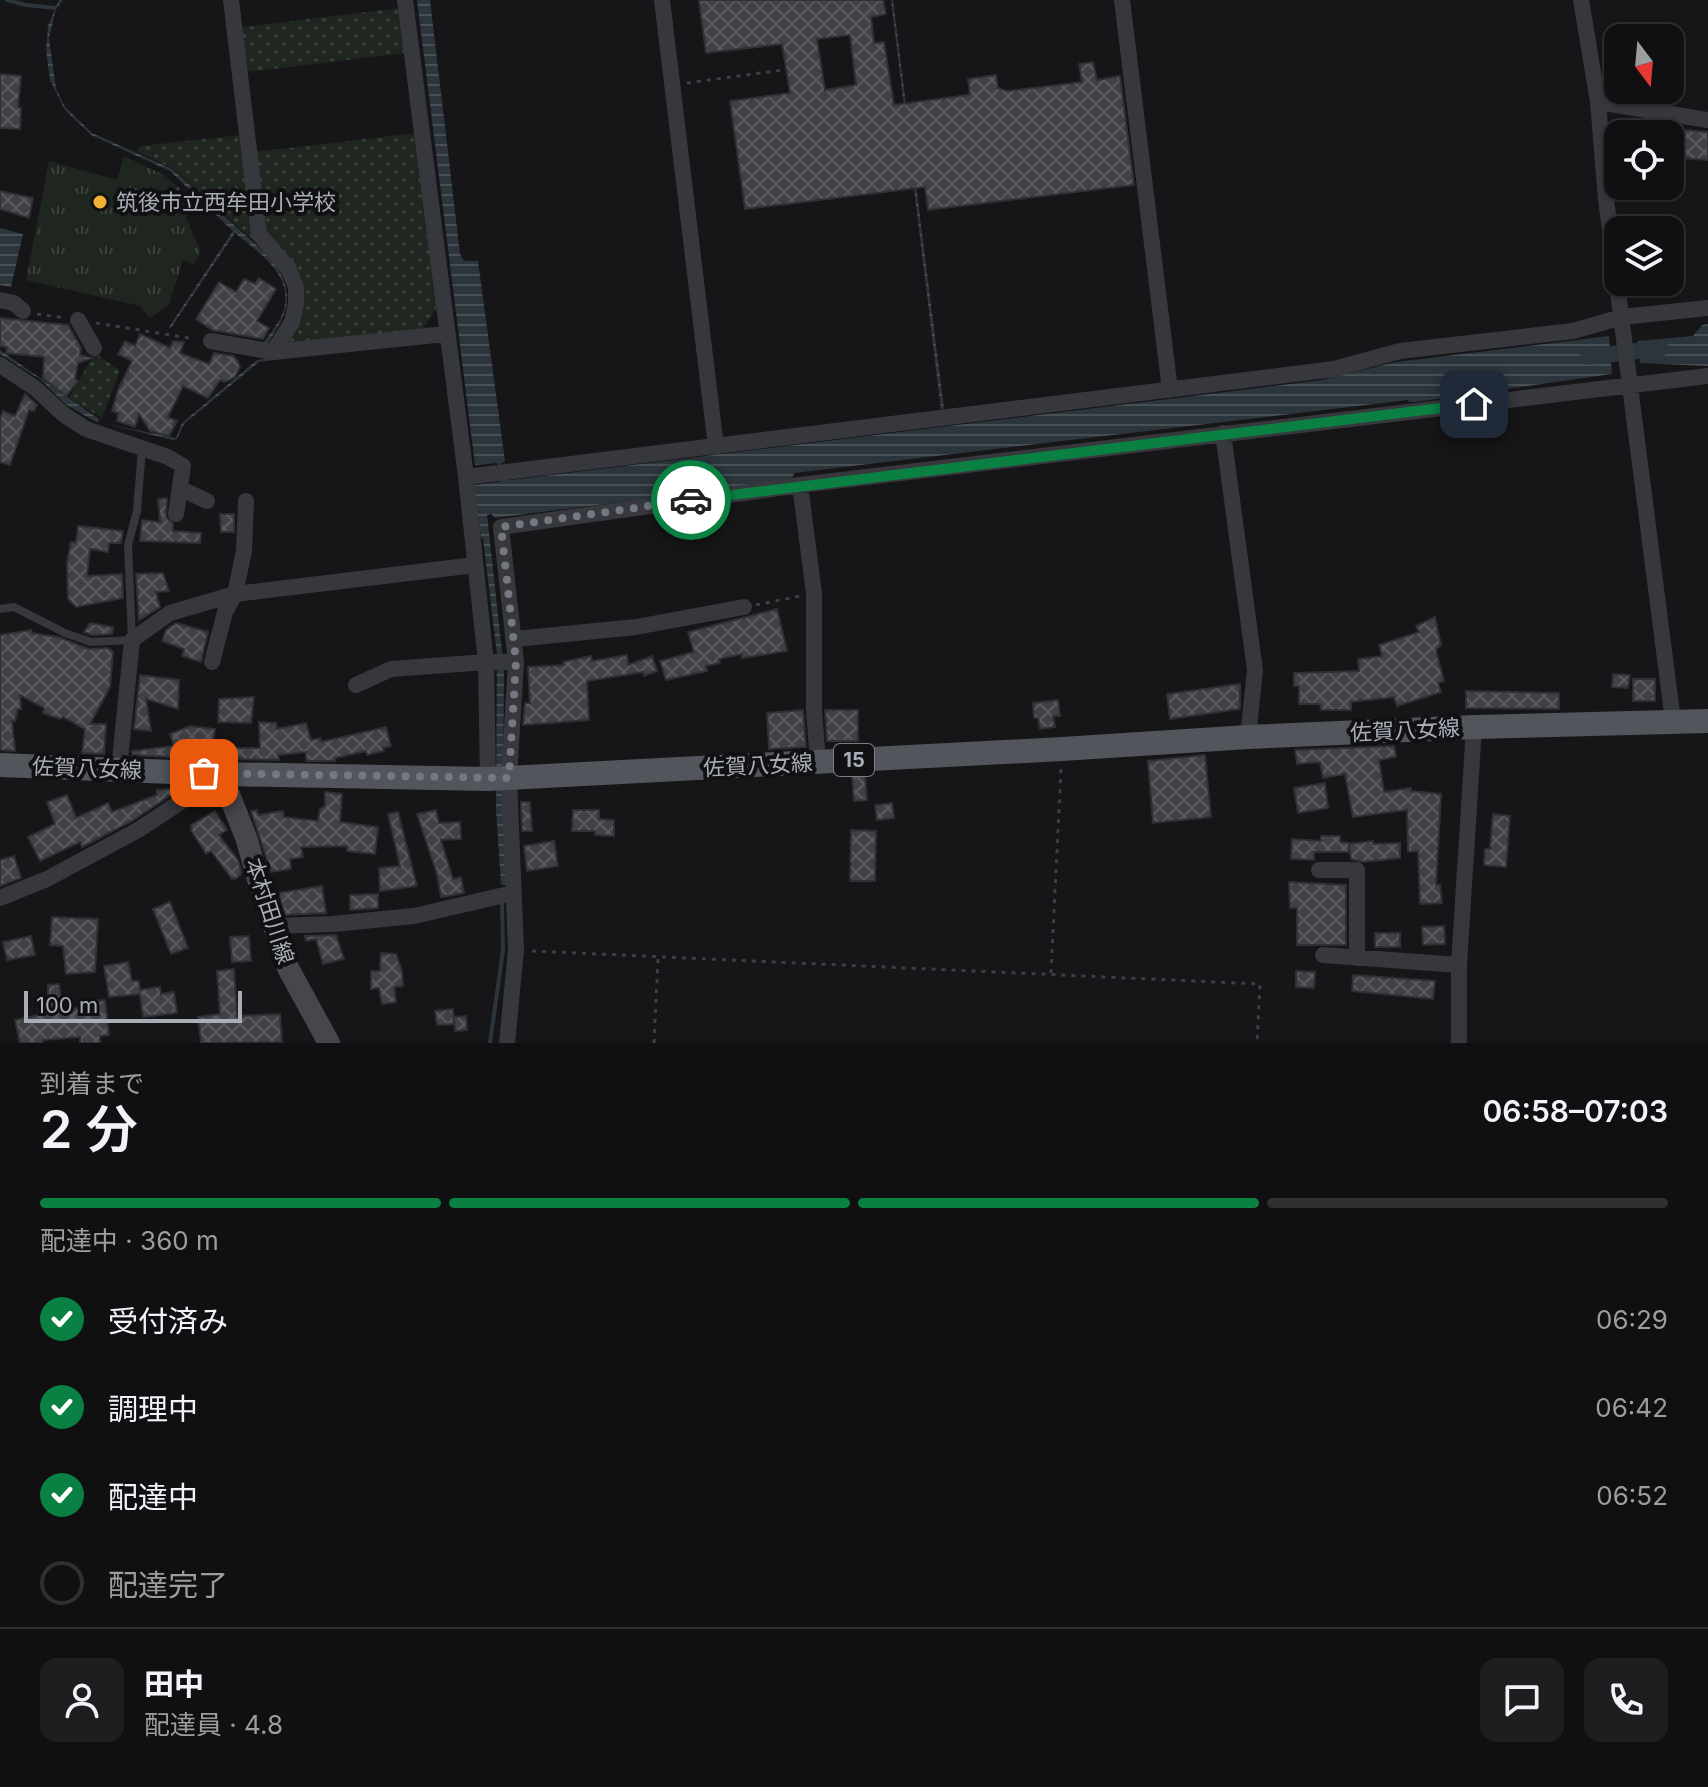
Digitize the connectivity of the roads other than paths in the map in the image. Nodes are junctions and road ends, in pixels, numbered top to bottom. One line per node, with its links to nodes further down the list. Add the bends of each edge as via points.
1 (231, 0): 16 (street, via 259,234 288,268 296,287 292,322)
2 (405, 0): 13 (street)
3 (662, 0): 23 (street)
4 (1122, 0): 20 (street)
5 (1581, 0): 6 (street)
6 (1598, 102): 7 (street); 11 (street)
7 (1708, 120)
8 (0, 300): 10 (street)
9 (1708, 308): 11 (street)
10 (23, 311)
11 (1622, 317): 19 (street); 20 (street, via 1573,331 1400,351 1334,369)
12 (78, 320): 15 (street)
13 (445, 334): 16 (street); 24 (street)
14 (211, 341): 16 (street)
15 (94, 348)
16 (273, 352)
17 (0, 365): 22 (street, via 86,429)
18 (1708, 376): 19 (street)
19 (1631, 385): 21 (street); 40 (street)
20 (1170, 390): 23 (street)
21 (1223, 433): 25 (street); 43 (street, via 1255,670)
22 (142, 447): 26 (street, via 183,466); 35 (lane, via 137,511 128,545)
23 (716, 447): 24 (street)
24 (466, 477): 30 (street)
25 (800, 485): 34 (street, via 501,527); 44 (street, via 814,593)
26 (181, 489): 27 (street); 29 (street)
27 (207, 501)
28 (246, 501): 31 (street)
29 (176, 514)
30 (475, 565): 31 (street); 37 (street)
31 (235, 594): 35 (street, via 170,613); 36 (street)
32 (744, 607): 34 (street, via 636,627)
33 (0, 609): 35 (lane, via 14,607 91,642)
34 (515, 639): 38 (street)
35 (132, 640): 46 (street)
36 (212, 662)
37 (486, 662): 38 (street); 39 (street, via 391,669); 49 (street)
38 (516, 662): 49 (street)
39 (356, 685)
40 (1673, 721): 41 (main road, 佐賀八女線 / 15); 42 (main road, 佐賀八女線 / 15)
41 (1708, 721)
42 (1474, 727): 43 (main road, 佐賀八女線 / 15); 56 (street)
43 (1248, 737): 44 (main road, 佐賀八女線 / 15)
44 (818, 762): 49 (main road, 佐賀八女線 / 15)
45 (0, 765): 46 (main road, 佐賀八女線 / 15)
46 (119, 770): 47 (main road, 佐賀八女線 / 15)
47 (188, 772): 48 (main road, 佐賀八女線 / 15); 52 (street, via 182,801 47,879)
48 (221, 774): 49 (main road, 佐賀八女線 / 15); 53 (main road, 本村田川線)
49 (498, 778): 51 (street)
50 (1319, 870): 55 (street, via 1357,870)
51 (513, 893): 53 (street, via 414,916); 58 (street, via 516,950)
52 (0, 898)
53 (273, 926): 57 (main road, 本村田川線, via 288,968)
54 (1323, 955): 55 (street)
55 (1357, 958): 56 (street)
56 (1459, 965): 59 (street)
57 (329, 1043)
58 (507, 1043)
59 (1459, 1043)

